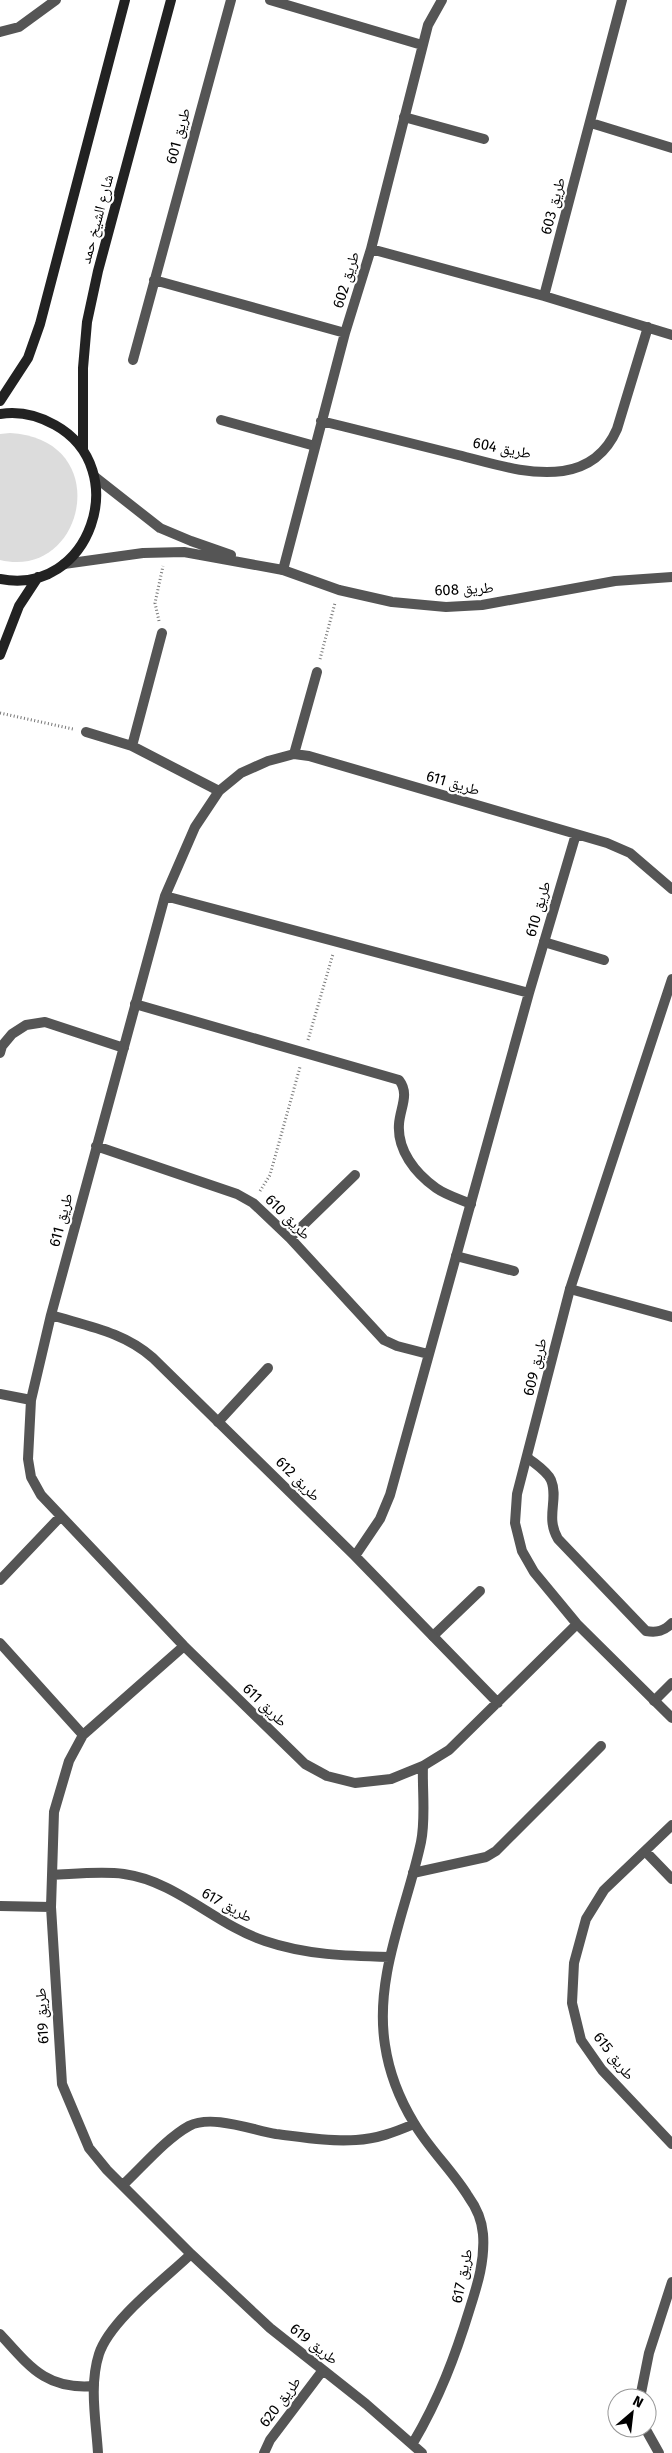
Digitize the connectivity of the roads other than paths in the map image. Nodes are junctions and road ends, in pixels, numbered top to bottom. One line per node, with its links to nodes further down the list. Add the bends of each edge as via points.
1 (56, 0): 8 (street, via 19,27)
2 (125, 0): 21 (main road, شارع الشيخ حمد, via 40,324 28,358)
3 (171, 0): 26 (main road, شارع الشيخ حمد, via 87,322)
4 (231, 0): 15 (street, طريق 601)
5 (270, 0): 9 (street)
6 (442, 0): 9 (street, طريق 602, via 428,25)
7 (622, 0): 11 (street, طريق 603)
8 (0, 32)
9 (422, 45): 10 (street, طريق 602)
10 (404, 117): 12 (street); 14 (street, طريق 602)
11 (592, 123): 13 (street); 16 (street, طريق 603)
12 (484, 139)
13 (672, 148)
14 (371, 249): 16 (street); 18 (street, طريق 602)
15 (154, 280): 18 (street); 20 (street, طريق 601)
16 (544, 296): 17 (street)
17 (648, 327): 19 (street); 24 (street, طريق 604, via 611,442 601,455 584,465 563,471 518,469)
18 (345, 333): 24 (street, طريق 602)
19 (672, 335)
20 (133, 360)
21 (0, 401)
22 (0, 414): 26 (main road, via 19,413 48,421 61,428)
23 (221, 420): 25 (street)
24 (321, 421): 25 (street, طريق 602)
25 (315, 446): 30 (street, طريق 602)
26 (82, 450): 27 (main road)
27 (95, 477): 28 (main road, via 95,518 84,543); 29 (street, طريق 608, via 160,528 190,542)
28 (64, 564): 29 (street, طريق 608, via 143,553 184,552); 31 (main road)
29 (261, 565): 30 (street, طريق 608)
30 (283, 570): 32 (street, طريق 608, via 339,590 392,602 446,607 482,605 615,581)
31 (38, 577): 33 (main road); 35 (main road, via 20,606)
32 (672, 577)
33 (0, 579)
34 (162, 633): 38 (street)
35 (0, 655)
36 (317, 672): 39 (street)
37 (86, 732): 38 (street)
38 (132, 746): 40 (street)
39 (294, 754): 40 (street, طريق 611, via 241,773); 41 (street, طريق 611)
40 (219, 791): 43 (street, طريق 611, via 195,827)
41 (576, 834): 42 (street, طريق 611, via 630,853); 44 (street, طريق 610)
42 (672, 889)
43 (165, 896): 47 (street); 48 (street, طريق 611)
44 (544, 942): 45 (street); 47 (street, طريق 610)
45 (604, 960)
46 (672, 979): 57 (street, طريق 609)
47 (529, 993): 53 (street, طريق 610)
48 (135, 1004): 49 (street, طريق 611); 53 (street, via 399,1080 405,1093 399,1124 400,1141 407,1158 436,1188)
49 (124, 1048): 50 (street, via 45,1022 26,1025 12,1034); 51 (street, طريق 611)
50 (0, 1053)
51 (96, 1146): 54 (street, طريق 610, via 237,1194 253,1203); 58 (street, طريق 611)
52 (355, 1175): 54 (street)
53 (471, 1204): 55 (street, طريق 610)
54 (290, 1238): 60 (street, طريق 610, via 384,1340)
55 (456, 1256): 56 (street); 60 (street, طريق 610)
56 (514, 1271)
57 (570, 1289): 59 (street); 65 (street, طريق 609)
58 (51, 1316): 63 (street, طريق 611); 64 (street, طريق 612, via 120,1336 138,1345)
59 (672, 1317)
60 (428, 1354): 67 (street, طريق 610, via 390,1495 380,1519)
61 (268, 1368): 64 (street)
62 (0, 1394): 63 (street)
63 (31, 1400): 66 (street, طريق 611, via 28,1459 31,1476 41,1495)
64 (218, 1422): 67 (street, طريق 612)
65 (528, 1458): 70 (street, via 552,1481 551,1522 558,1539 646,1630 663,1631); 71 (street, طريق 609, via 517,1494 515,1523 522,1551 534,1572)
66 (61, 1516): 68 (street); 74 (street, طريق 611)
67 (355, 1556): 72 (street, طريق 612)
68 (0, 1580)
69 (480, 1591): 72 (street)
70 (672, 1623)
71 (577, 1624): 76 (street, طريق 609); 77 (street, طريق 611)
72 (433, 1636): 77 (street, طريق 612)
73 (0, 1642): 79 (street)
74 (184, 1646): 79 (street, طريق 619); 81 (street, طريق 611, via 305,1764 327,1776 355,1783 391,1779)
75 (672, 1683): 76 (street)
76 (654, 1701): 78 (street, طريق 609)
77 (498, 1703): 81 (street, طريق 611, via 450,1750)
78 (672, 1718)
79 (83, 1735): 85 (street, طريق 619, via 69,1761 54,1812)
80 (601, 1746): 84 (street, via 496,1851 486,1857)
81 (423, 1766): 84 (street, طريق 617, via 422,1839)
82 (672, 1825): 83 (street, طريق 615)
83 (645, 1851): 86 (street); 91 (street, طريق 615, via 604,1890 586,1919 574,1963 572,2003 582,2040 602,2070)
84 (413, 1873): 89 (street, طريق 617)
85 (52, 1875): 88 (street, طريق 619); 89 (street, طريق 617, via 125,1874 159,1885 223,1923 264,1941 306,1952)
86 (672, 1879)
87 (0, 1906): 88 (street)
88 (51, 1907): 92 (street, طريق 619, via 62,2084 89,2148)
89 (390, 1957): 90 (street, طريق 617, via 383,2000 385,2045 397,2090)
90 (414, 2124): 92 (street, via 384,2136 356,2140 274,2133 237,2124 206,2122 191,2125); 100 (street, طريق 617, via 474,2205 483,2232 484,2253 454,2360)
91 (672, 2144)
92 (124, 2184): 93 (street, طريق 619)
93 (191, 2254): 96 (street, طريق 619, via 270,2328); 97 (street, via 110,2332 99,2354)
94 (672, 2282): 98 (street)
95 (0, 2334): 97 (street, via 29,2366 52,2382 72,2388)
96 (323, 2370): 100 (street, طريق 619); 102 (street, طريق 620, via 270,2440)
97 (94, 2386): 101 (street)
98 (642, 2388)
99 (651, 2438): 104 (street)
100 (413, 2443): 103 (street, طريق 619)
101 (98, 2453)
102 (264, 2453)
103 (422, 2453)
104 (659, 2453)

